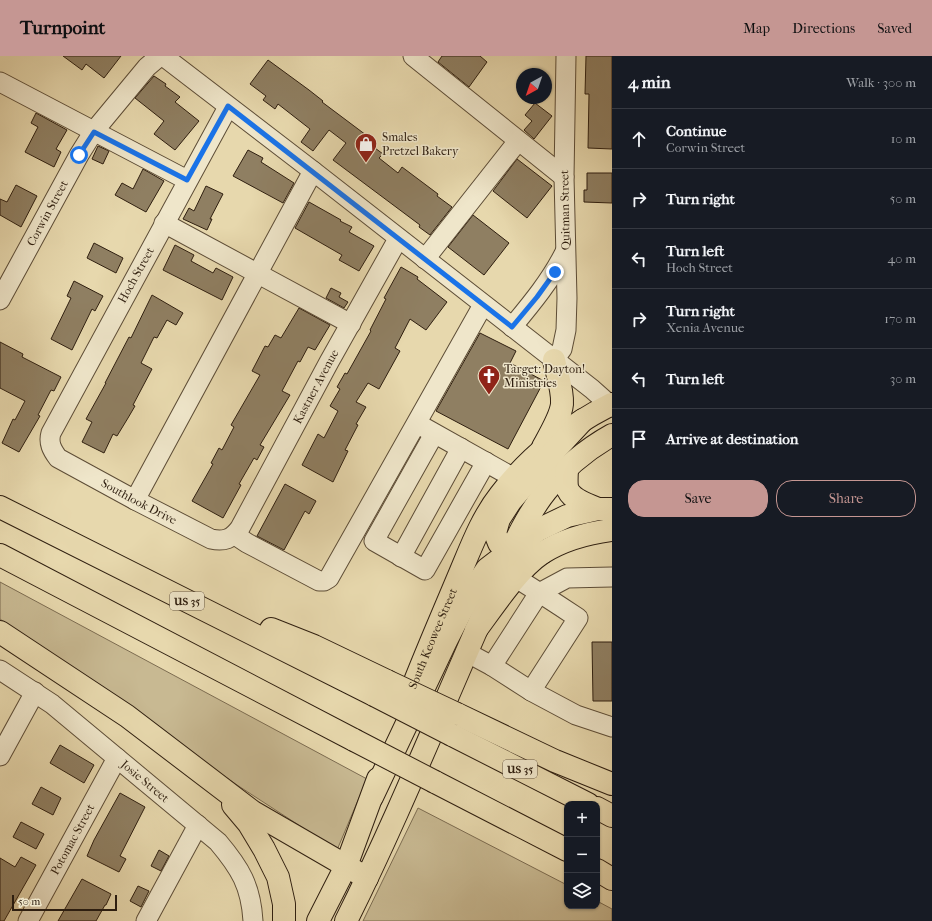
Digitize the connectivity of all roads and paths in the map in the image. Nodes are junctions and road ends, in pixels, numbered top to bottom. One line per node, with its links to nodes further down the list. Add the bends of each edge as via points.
1 (162, 56): 5 (street); 6 (street, Corwin Street, via 147,66)
2 (413, 56): 7 (street)
3 (566, 56): 9 (street, Quitman Street)
4 (0, 82): 6 (street)
5 (228, 106): 8 (street); 10 (street, Hoch Street)
6 (94, 132): 10 (street); 16 (street, Corwin Street)
7 (518, 141): 9 (street); 14 (street)
8 (313, 171): 12 (street); 15 (street)
9 (564, 177): 13 (street, Quitman Street)
10 (187, 180): 11 (street, Hoch Street)
11 (164, 223): 15 (street); 26 (street, Hoch Street, via 51,433)
12 (398, 239): 14 (street); 18 (street, Kastner Avenue)
13 (565, 252): 19 (street, via 542,291); 20 (street, Quitman Street, via 566,330 562,349)
14 (425, 259): 17 (street)
15 (258, 273): 18 (street); 34 (street)
16 (0, 300)
17 (483, 305): 19 (street); 23 (street)
18 (351, 324): 40 (street, Kastner Avenue)
19 (512, 327): 20 (street)
20 (554, 360): 21 (street); 28 (main road, via 562,404 553,430)
21 (611, 405): 22 (main road, South Keowee Street)
22 (583, 420): 28 (main road, South Keowee Street); 41 (main road, via 539,467 499,519 495,533 499,543)
23 (417, 424): 24 (street); 29 (street)
24 (434, 434): 27 (street); 32 (street)
25 (612, 435): 31 (main road)
26 (50, 446): 34 (street, Southlook Drive, via 58,458)
27 (461, 448): 30 (street); 44 (street)
28 (538, 454): 33 (main road, South Keowee Street)
29 (397, 458): 32 (street); 37 (street)
30 (486, 462): 33 (street); 44 (street, via 425,570)
31 (567, 467): 36 (main road, via 567,488 573,496 579,501); 41 (main road, via 546,491)
32 (416, 468): 39 (street)
33 (514, 478): 61 (main road, South Keowee Street, via 486,515 474,541 416,678)
34 (135, 500): 40 (street, Southlook Drive, via 211,539 228,540)
35 (0, 507): 53 (main road, US 35, via 137,576)
36 (605, 509): 41 (main road, via 567,516 538,530)
37 (360, 525): 39 (street); 40 (street, via 331,576 324,581 318,581)
38 (612, 530): 42 (main road, via 595,532 564,542)
39 (378, 534): 44 (street, via 374,541)
40 (235, 535)
41 (512, 549): 42 (main road, via 525,554); 48 (main road); 61 (main road, via 488,569 470,594)
42 (542, 554): 46 (main road)
43 (0, 555): 66 (main road, bridge)
44 (401, 557)
45 (612, 577): 47 (street, via 567,578)
46 (516, 578): 47 (street); 48 (main road)
47 (539, 593): 51 (street); 54 (street, via 578,618)
48 (476, 630): 50 (main road)
49 (0, 632): 59 (main road, via 127,716)
50 (466, 652): 51 (street); 71 (main road)
51 (492, 666): 54 (street)
52 (0, 670): 55 (street, Josie Street)
53 (380, 688): 60 (main road, bridge, via 457,714 555,761); 62 (main road, US 35, bridge, via 452,735)
54 (531, 691): 56 (street, via 576,715)
55 (35, 692): 57 (street); 58 (street, Josie Street)
56 (612, 727)
57 (0, 756)
58 (117, 758): 65 (street, Josie Street); 73 (street, Potomac Street)
59 (208, 777): 67 (main road, via 254,812); 76 (main road, via 249,824 264,849 278,877 284,904)
60 (612, 784)
61 (372, 797): 67 (main road, South Keowee Street)
62 (582, 801)
63 (600, 810): 64 (main road)
64 (612, 816)
65 (198, 825): 74 (street); 75 (street, Josie Street, via 218,842 239,870 248,890)
66 (564, 849)
67 (346, 866): 71 (main road); 77 (main road, South Keowee Street)
68 (600, 866): 70 (main road)
69 (600, 872): 72 (main road)
70 (612, 872)
71 (368, 878): 78 (main road)
72 (612, 879)
73 (28, 921)
74 (146, 921)
75 (253, 921)
76 (284, 921)
77 (318, 921)
78 (346, 921)

